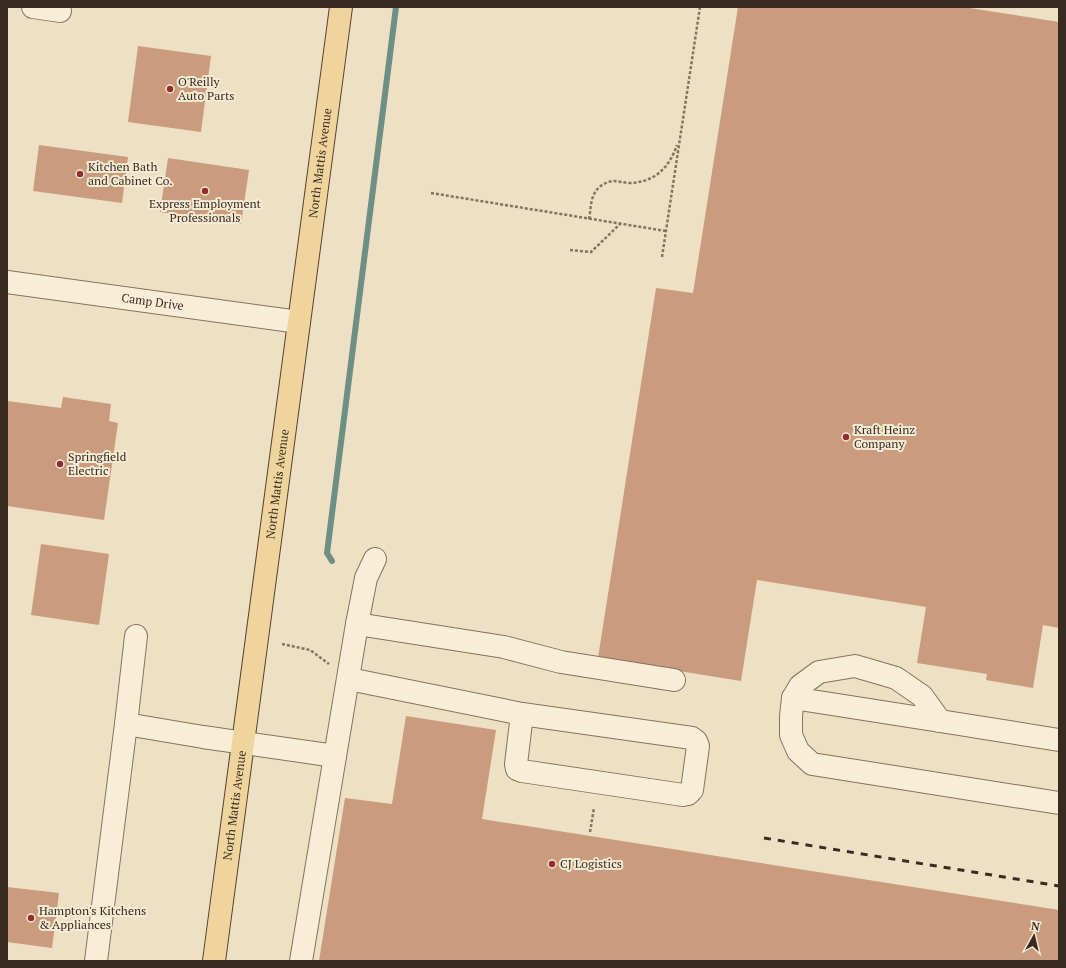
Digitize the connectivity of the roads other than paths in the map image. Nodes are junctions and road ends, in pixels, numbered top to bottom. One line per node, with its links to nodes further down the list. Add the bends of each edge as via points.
1 (33, 7): 3 (street)
2 (341, 7): 5 (main road, North Mattis Avenue)
3 (60, 11)
4 (7, 282): 5 (street, Camp Drive)
5 (299, 322): 16 (main road, North Mattis Avenue)
6 (375, 559): 7 (street, via 366,578)
7 (357, 624): 9 (street); 10 (street, via 504,647 561,662)
8 (136, 636): 14 (street)
9 (349, 679): 12 (street); 17 (street)
10 (674, 680)
11 (793, 698): 13 (street); 13 (street, via 800,686 819,672 855,666 896,678 922,696); 18 (street, via 791,735 798,751 812,764)
12 (522, 714): 12 (street, via 692,738 698,746 692,790 683,796 517,769)
13 (940, 721): 15 (street)
14 (126, 724): 16 (street); 19 (street)
15 (1059, 740)
16 (243, 742): 17 (street); 20 (main road, North Mattis Avenue)
17 (335, 756): 21 (street)
18 (1059, 803)
19 (96, 961)
20 (214, 961)
21 (301, 961)

